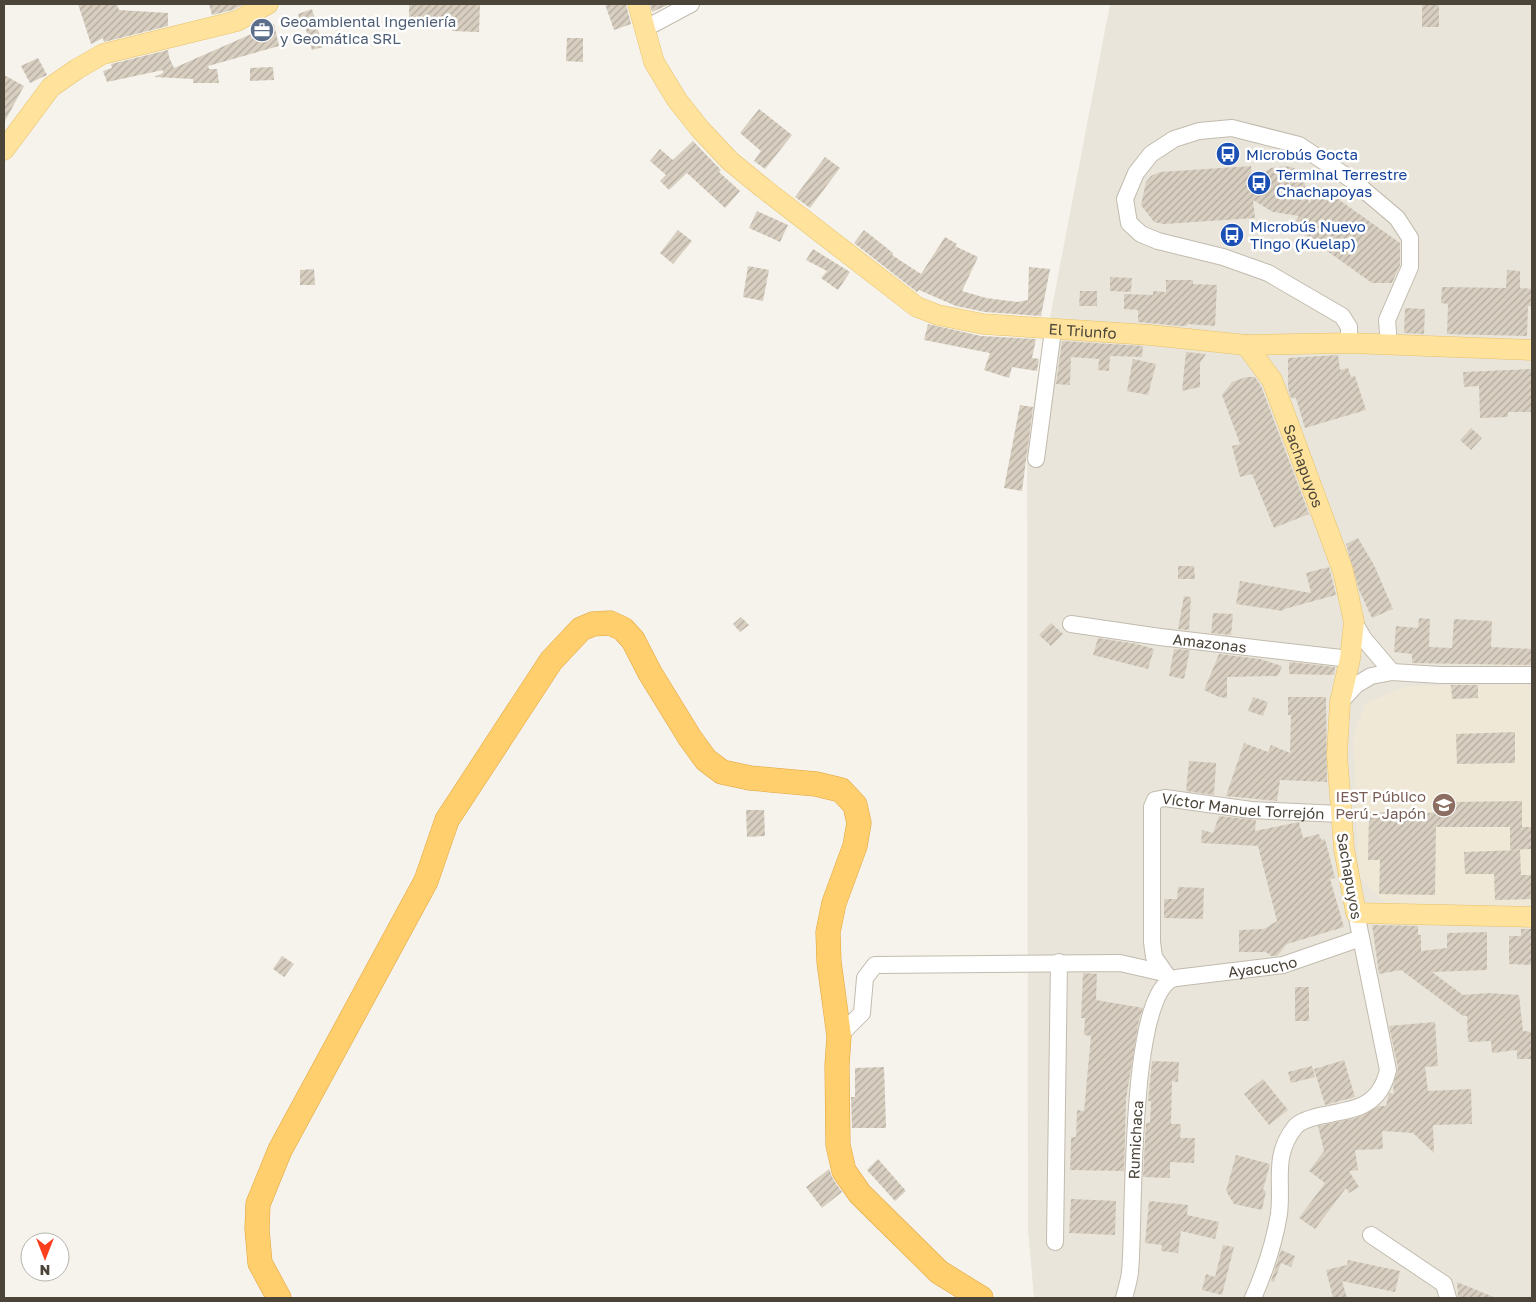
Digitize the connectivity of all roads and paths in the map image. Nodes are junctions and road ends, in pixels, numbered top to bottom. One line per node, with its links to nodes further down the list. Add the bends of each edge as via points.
1 (268, 4): 5 (main road, via 237,21 120,49 90,61 51,88)
2 (638, 4): 4 (main road, El Triunfo)
3 (691, 4): 4 (street)
4 (646, 28): 6 (main road, El Triunfo, via 654,62 677,100 730,161 917,307 938,315 983,324)
5 (4, 150)
6 (1053, 330): 8 (main road, El Triunfo, via 1150,335); 11 (street)
7 (1349, 343): 8 (main road, El Triunfo); 9 (main road, El Triunfo); 9 (street, via 1349,327 1342,316 1268,273 1223,257 1158,241 1141,234 1129,223 1125,199 1136,173 1151,154 1174,139 1199,131 1232,128 1299,145 1352,180 1397,218 1410,238 1410,267 1387,320)
8 (1246, 345): 12 (main road, Sachapuyos, via 1272,380 1342,571)
9 (1389, 345): 10 (main road, El Triunfo)
10 (1532, 350)
11 (1036, 459)
12 (1354, 622): 14 (main road, Sachapuyos); 15 (street)
13 (1071, 624): 14 (street, Amazonas)
14 (1350, 659): 17 (main road, Sachapuyos)
15 (1392, 672): 16 (street); 17 (street, via 1371,676 1356,685)
16 (1532, 675)
17 (1340, 702): 18 (main road, Sachapuyos, via 1337,756)
18 (1340, 814): 19 (main road, Sachapuyos); 23 (street, Víctor Manuel Torrejón, via 1251,810 1165,798 1156,800 1152,807 1152,942 1154,957)
19 (1356, 913): 20 (main road); 21 (street, Sachapuyos)
20 (1532, 917)
21 (1361, 938): 23 (street, Ayacucho, via 1283,965); 30 (street, Sachapuyos, via 1388,1070 1384,1086 1366,1104 1311,1118 1297,1125 1284,1142 1279,1162 1279,1213 1274,1241)
22 (1059, 962): 23 (street, Ayacucho, via 1120,964); 24 (street, Ayacucho, via 875,965 865,978 862,1013); 26 (street)
23 (1165, 979): 29 (street, Rumichaca, via 1148,1026 1140,1062 1130,1272)
24 (839, 1036): 27 (highway, via 828,932 834,903 855,846 859,823 855,805 841,790 722,772 706,760 690,738 623,628 610,623 581,629 531,689 448,820 426,881 280,1150 258,1204 257,1228 260,1263); 28 (highway, via 838,1145 844,1171 860,1194 939,1272)
25 (1371, 1235): 31 (street, via 1444,1284)
26 (1055, 1242)
27 (279, 1298)
28 (981, 1298)
29 (1124, 1298)
30 (1253, 1298)
31 (1448, 1298)

